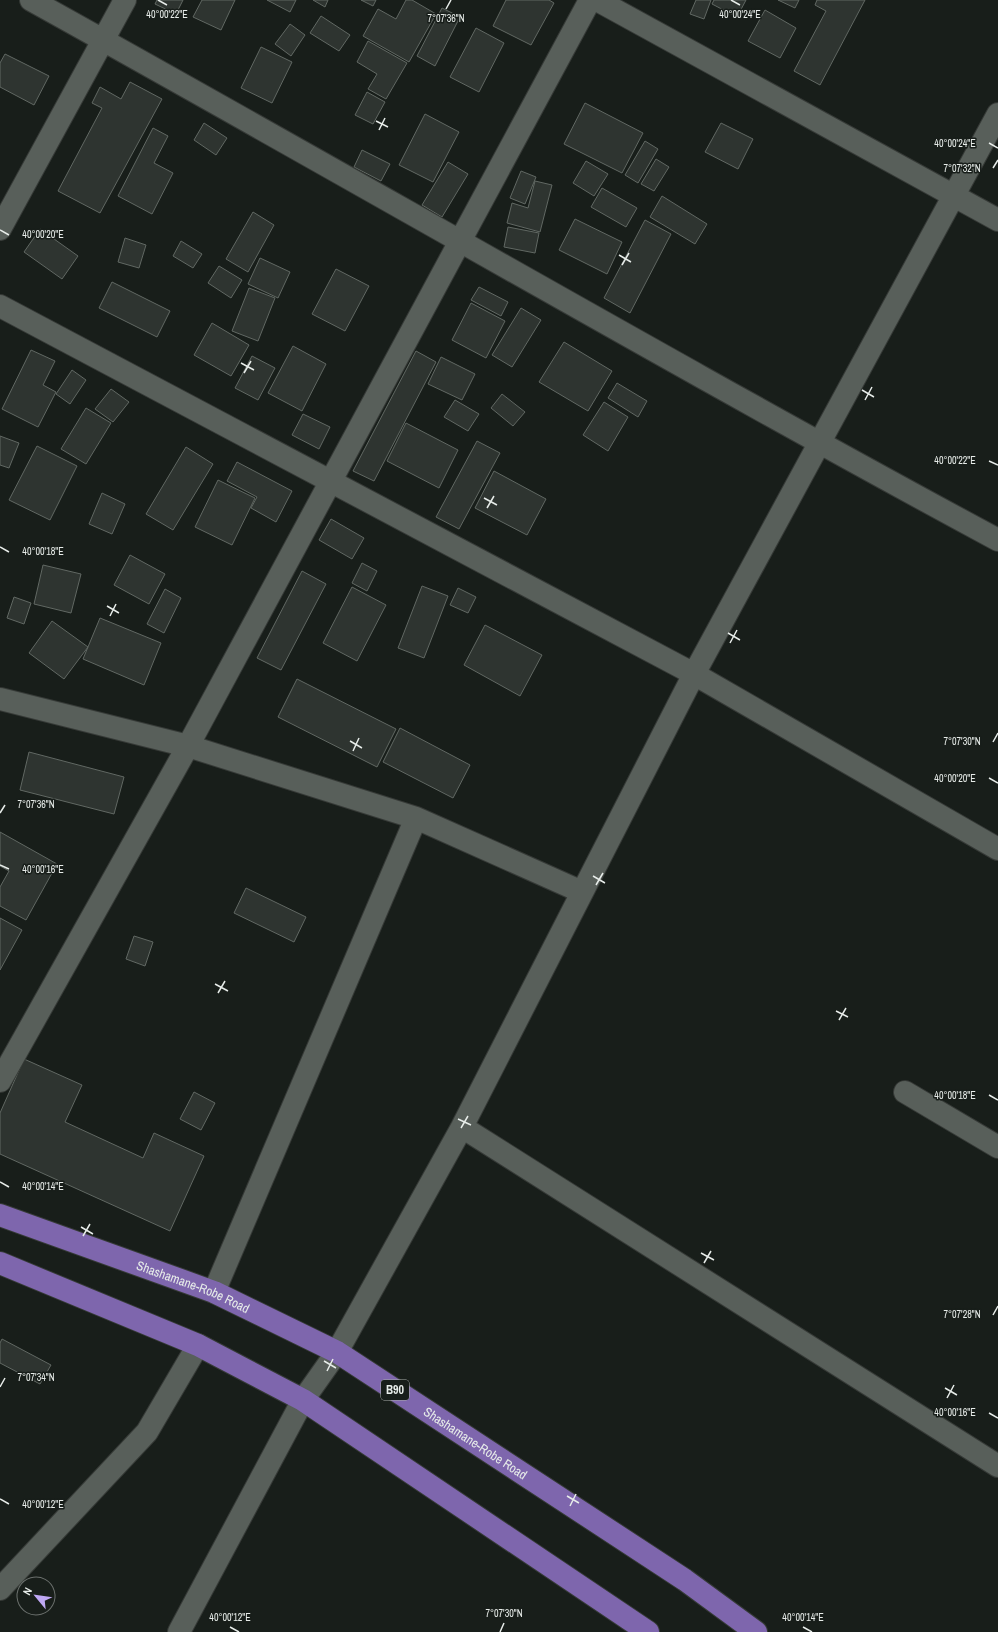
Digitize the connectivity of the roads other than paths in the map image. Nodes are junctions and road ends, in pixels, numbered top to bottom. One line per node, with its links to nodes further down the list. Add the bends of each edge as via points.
1 (31, 0): 5 (street)
2 (125, 0): 5 (street)
3 (590, 0): 10 (street)
4 (597, 0): 7 (street)
5 (104, 40): 9 (street); 10 (street)
6 (998, 114): 7 (street)
7 (954, 196): 8 (street); 12 (street)
8 (998, 220)
9 (0, 230)
10 (461, 240): 12 (street); 13 (street)
11 (0, 306): 13 (street)
12 (820, 444): 14 (street); 15 (street)
13 (331, 481): 15 (street); 17 (street)
14 (998, 540)
15 (694, 674): 19 (street); 20 (street)
16 (0, 699): 17 (street)
17 (188, 746): 18 (street); 21 (street)
18 (416, 818): 20 (street); 27 (street)
19 (998, 849)
20 (582, 892): 23 (street)
21 (0, 1081)
22 (905, 1092): 24 (street)
23 (462, 1127): 29 (street); 31 (street)
24 (998, 1147)
25 (0, 1215): 27 (main road, Shashamane-Robe Road / B90)
26 (0, 1263): 28 (main road)
27 (214, 1292): 29 (main road, Shashamane-Robe Road / B90)
28 (198, 1345): 30 (main road); 32 (street, via 147,1432)
29 (337, 1352): 30 (street); 35 (main road, Shashamane-Robe Road / B90, via 685,1580)
30 (303, 1400): 33 (main road); 34 (street)
31 (998, 1466)
32 (0, 1589)
33 (646, 1631)
34 (179, 1632)
35 (756, 1632)

